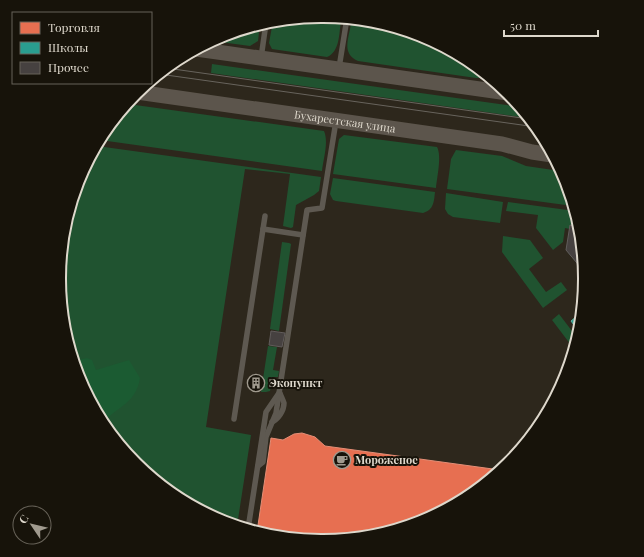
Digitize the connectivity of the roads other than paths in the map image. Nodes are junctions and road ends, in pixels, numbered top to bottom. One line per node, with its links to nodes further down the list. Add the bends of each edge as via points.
1 (346, 24): 5 (lane)
2 (265, 30): 4 (lane)
3 (206, 50): 4 (street)
4 (261, 58): 5 (street)
5 (339, 70): 6 (street)
6 (489, 85)
7 (146, 93): 8 (street, Бухарестская улица)
8 (336, 120): 9 (street, Бухарестская улица, via 502,144); 12 (lane, via 322,208 307,210)
9 (545, 154)
10 (265, 216): 11 (lane)
11 (262, 228): 12 (lane); 14 (lane)
12 (303, 235): 13 (lane)
13 (279, 393): 15 (lane, via 266,412); 15 (lane, via 276,413 266,437 263,462)
14 (234, 419)
15 (258, 466): 16 (lane)
16 (249, 523)

